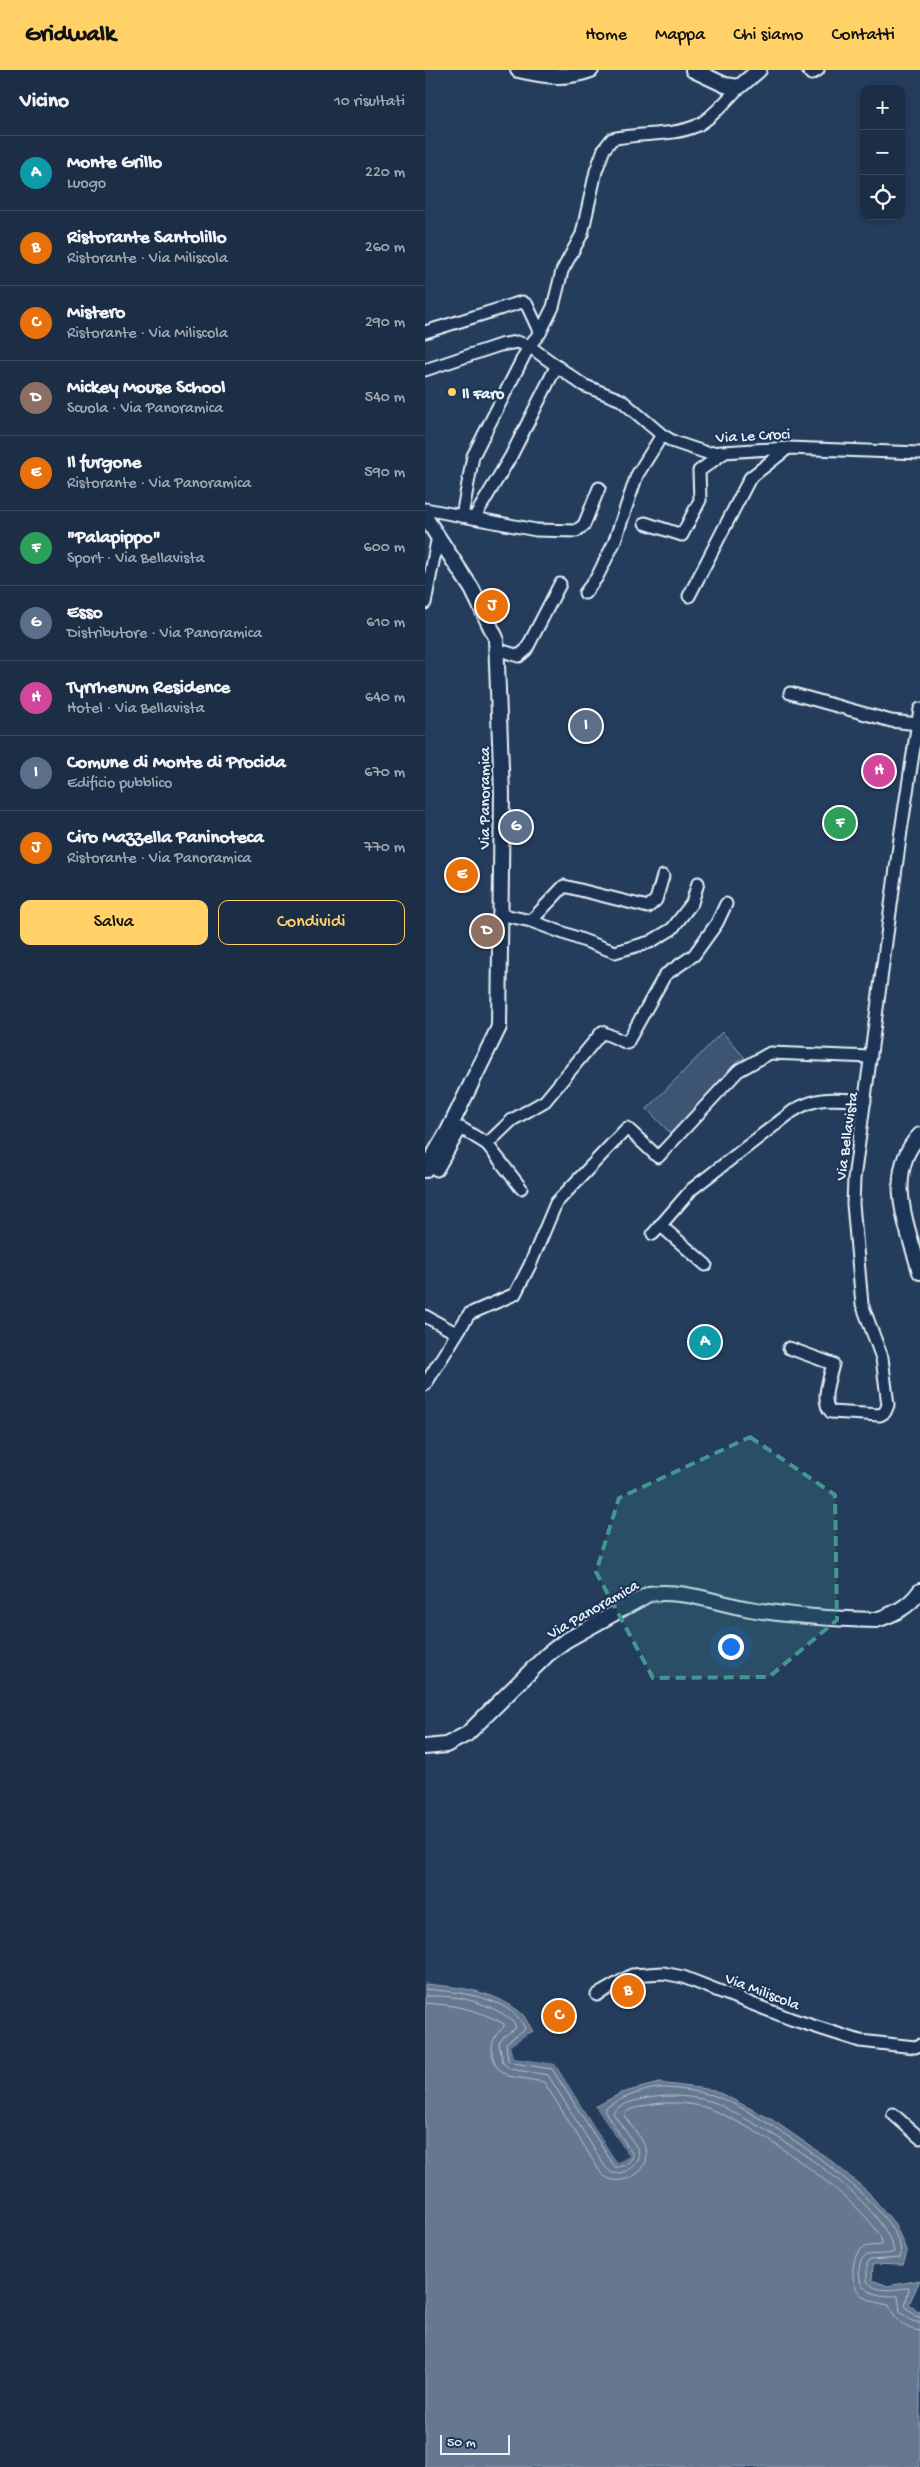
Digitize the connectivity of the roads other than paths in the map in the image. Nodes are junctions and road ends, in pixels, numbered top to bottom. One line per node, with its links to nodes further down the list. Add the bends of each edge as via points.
1 (518, 70): 2 (street, via 556,78)
2 (591, 70)
3 (693, 70): 7 (street, via 725,85)
4 (759, 70): 7 (street)
5 (808, 70): 6 (street, via 811,74)
6 (818, 70)
7 (739, 87): 9 (street, via 698,126 663,134 629,134 612,139 604,149 596,171 582,234 562,271 553,307)
8 (425, 332): 9 (street, via 522,302 527,305)
9 (540, 332): 10 (street)
10 (529, 346): 11 (street, Via Le Croci); 12 (street, via 517,342 500,345); 19 (street, via 473,456)
11 (556, 367): 13 (street, Via Le Croci, via 583,385 621,400); 21 (street, via 511,456)
12 (425, 370)
13 (662, 435): 15 (street, Via Le Croci, via 707,453); 25 (street, via 637,475 614,543)
14 (788, 448): 15 (street, Via Le Croci); 16 (street, Via Le Croci); 26 (street, via 750,478)
15 (725, 452): 22 (street, via 699,471 700,500 682,535)
16 (920, 454)
17 (599, 488): 21 (street, via 584,525 576,531 536,530)
18 (425, 509): 19 (street)
19 (462, 516): 21 (street)
20 (425, 517): 23 (street, Via Panoramica)
21 (474, 518)
22 (645, 523)
23 (438, 536): 27 (street); 28 (street, Via Panoramica, via 472,589 496,638)
24 (560, 584): 28 (street, via 526,650 519,656)
25 (585, 593)
26 (689, 596)
27 (425, 603)
28 (497, 649): 36 (street, Via Panoramica, via 502,793)
29 (790, 693): 31 (street, via 891,721)
30 (920, 709): 31 (street, Via Bellavista)
31 (918, 724): 32 (street, Via Bellavista)
32 (917, 752): 38 (street, Via Bellavista, via 901,831)
33 (663, 876): 37 (street, via 656,900 648,907 564,886)
34 (698, 883): 37 (street, via 692,903 672,929 650,942 615,952)
35 (726, 904): 41 (street, via 694,955 665,975 627,1043 602,1032 545,1101 511,1120)
36 (499, 914): 37 (street); 42 (street, Via Panoramica, via 499,1028 448,1131)
37 (531, 921)
38 (871, 1057): 39 (street, Via Bellavista); 47 (street, via 770,1052 738,1071 658,1156 627,1128 556,1203 531,1265 515,1294 469,1314)
39 (865, 1101): 44 (street, via 821,1099 801,1106 691,1189 657,1229); 48 (street, Via Bellavista, via 853,1204 862,1304 882,1358 888,1405 885,1412 880,1415 831,1412 827,1408 826,1397 833,1364)
40 (920, 1135): 45 (street, via 905,1156 900,1196)
41 (487, 1144): 42 (street, via 461,1128 437,1170); 43 (street)
42 (426, 1167)
43 (521, 1188)
44 (706, 1265)
45 (920, 1272)
46 (425, 1316): 47 (street)
47 (456, 1334): 49 (street)
48 (789, 1348)
49 (425, 1385)
50 (920, 1591): 51 (street, Via Panoramica, via 915,1599 895,1614 876,1620 754,1610 684,1594 649,1594 548,1654 467,1734 447,1744)
51 (425, 1747)
52 (597, 1995): 53 (street, Via Miliscola, via 632,1975 663,1973 683,1977 791,2019 859,2041)
53 (920, 2045)
54 (893, 2114): 55 (street)
55 (920, 2138)

